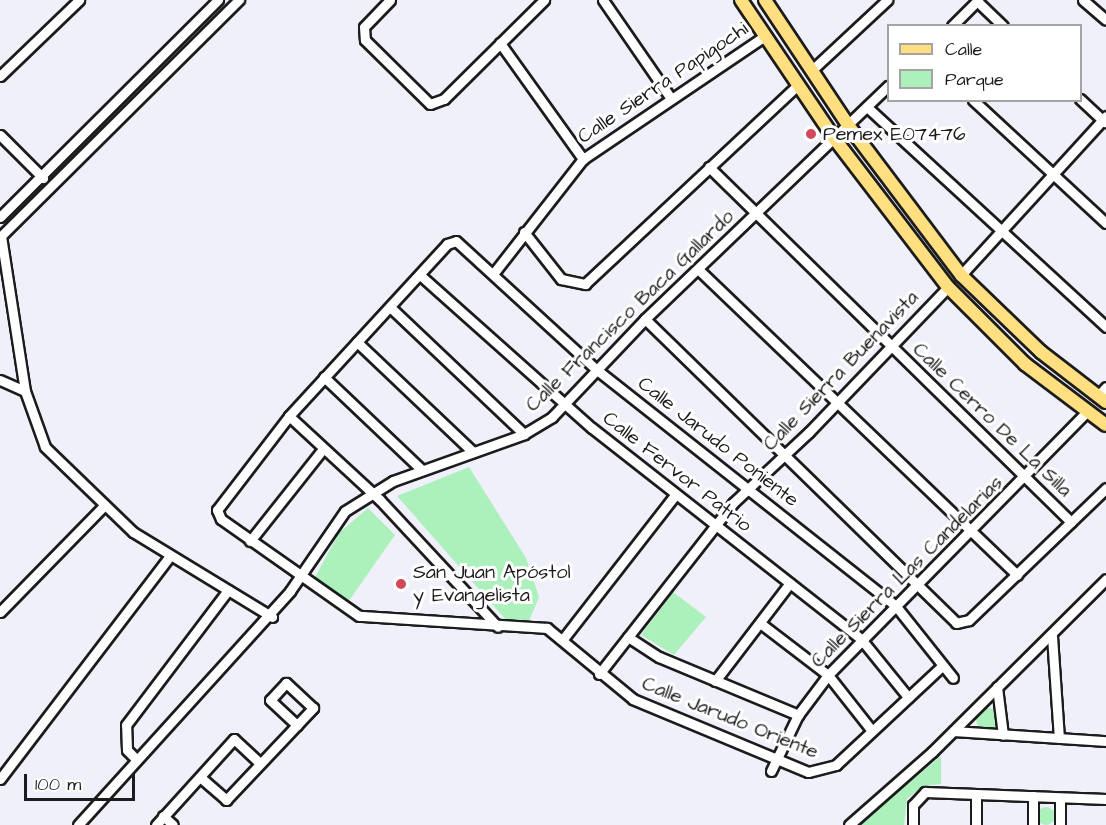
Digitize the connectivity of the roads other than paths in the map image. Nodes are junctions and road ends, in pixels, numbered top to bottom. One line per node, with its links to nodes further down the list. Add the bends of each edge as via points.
1 (79, 0): 18 (street)
2 (218, 0): 32 (street)
3 (239, 0): 33 (street)
4 (390, 0): 16 (street, via 362,34 417,97 437,104)
5 (544, 0): 16 (street)
6 (603, 0): 21 (street)
7 (741, 0): 15 (main road)
8 (765, 0): 17 (main road)
9 (887, 0): 17 (street)
10 (977, 0): 13 (street); 14 (street)
11 (1083, 0): 12 (street)
12 (1106, 20)
13 (954, 24)
14 (1001, 24)
15 (765, 36): 19 (main road); 21 (street, Calle Sierra Papigochi)
16 (500, 43): 29 (street)
17 (812, 70): 26 (main road)
18 (0, 76)
19 (798, 84): 28 (main road); 30 (street)
20 (887, 87): 24 (street, Calle Francisco Baca Gallardo)
21 (670, 97): 29 (street, Calle Sierra Papigochi)
22 (1082, 101): 25 (street)
23 (975, 102): 31 (street)
24 (867, 107): 26 (street, Calle Francisco Baca Gallardo); 37 (street)
25 (1105, 120): 31 (street)
26 (848, 124): 28 (street, Calle Francisco Baca Gallardo); 43 (main road)
27 (0, 135): 32 (street)
28 (834, 138): 34 (street, Calle Francisco Baca Gallardo); 44 (main road)
29 (583, 159): 38 (street, Calle Sierra Papigochi)
30 (709, 167): 34 (street, Calle Cerro De La Silla); 38 (street, via 604,269 576,286 550,267)
31 (1054, 173): 36 (street); 37 (street)
32 (41, 176): 33 (street); 35 (street)
33 (52, 186): 39 (street)
34 (754, 214): 40 (street, Calle Francisco Baca Gallardo); 49 (street, Calle Cerro De La Silla)
35 (0, 217)
36 (1106, 223)
37 (1002, 230): 43 (street); 47 (street)
38 (525, 232): 41 (street, Calle Sierra Papigochi)
39 (1, 236): 53 (street)
40 (698, 269): 46 (street, Calle Francisco Baca Gallardo); 55 (street)
41 (493, 274): 42 (street, Calle Jarudo Poniente, via 453,241); 50 (street, Calle Jarudo Poniente)
42 (420, 275): 45 (street); 56 (street, Calle Fervor Patrio)
43 (961, 275): 54 (main road, via 1041,352)
44 (948, 287): 49 (street, Calle Sierra Buenavista); 57 (main road, via 1025,364)
45 (390, 308): 48 (street); 60 (street)
46 (645, 319): 50 (street, Calle Francisco Baca Gallardo); 63 (street)
47 (1106, 327)
48 (357, 342): 51 (street); 62 (street)
49 (890, 347): 55 (street, Calle Sierra Buenavista); 65 (street, Calle Cerro De La Silla)
50 (597, 369): 56 (street, Calle Francisco Baca Gallardo); 67 (street, Calle Jarudo Poniente)
51 (324, 377): 58 (street); 64 (street)
52 (0, 380): 53 (street)
53 (25, 391): 70 (street, via 45,447)
54 (1103, 395)
55 (839, 402): 63 (street, Calle Sierra Buenavista); 73 (street)
56 (565, 405): 60 (street, Calle Francisco Baca Gallardo); 69 (street, Calle Fervor Patrio)
57 (1086, 411): 59 (main road); 65 (street, Calle Sierra Las Candelarias)
58 (289, 416): 61 (street); 74 (street, Calle Jarudo Oriente, via 217,510)
59 (1106, 425)
60 (524, 434): 62 (street, Calle Francisco Baca Gallardo)
61 (324, 449): 68 (street); 74 (street)
62 (473, 452): 64 (street, Calle Francisco Baca Gallardo)
63 (787, 455): 67 (street, Calle Sierra Buenavista); 80 (street)
64 (422, 470): 68 (street, Calle Francisco Baca Gallardo)
65 (1024, 479): 71 (street, Calle Cerro De La Silla); 73 (street, Calle Sierra Las Candelarias)
66 (1106, 488): 71 (street)
67 (746, 489): 72 (street, Calle Sierra Buenavista); 82 (street, Calle Jarudo Poniente)
68 (372, 492): 76 (street, Calle Francisco Baca Gallardo, via 337,519); 86 (street)
69 (675, 495): 72 (street, Calle Fervor Patrio); 89 (street)
70 (103, 507): 75 (street); 83 (street)
71 (1071, 522): 77 (street)
72 (715, 525): 79 (street, Calle Fervor Patrio); 88 (street, Calle Sierra Buenavista)
73 (972, 533): 77 (street); 80 (street, Calle Sierra Las Candelarias)
74 (250, 541): 76 (street, Calle Jarudo Oriente)
75 (170, 556): 81 (street); 110 (street)
76 (304, 574): 84 (street, Calle Francisco Baca Gallardo); 86 (street, Calle Jarudo Oriente, via 359,616)
77 (1017, 575): 80 (street, via 965,623 956,623)
78 (1106, 579): 87 (street)
79 (790, 583): 85 (street); 90 (street, Calle Fervor Patrio)
80 (918, 585): 82 (street, Calle Sierra Las Candelarias)
81 (228, 590): 84 (street); 105 (street, via 126,725 127,750)
82 (895, 605): 90 (street, Calle Sierra Las Candelarias); 91 (street, Calle Jarudo Poniente)
83 (0, 612)
84 (271, 617): 105 (street, Calle Francisco Baca Gallardo)
85 (760, 623): 93 (street); 95 (street)
86 (498, 627): 89 (street, Calle Jarudo Oriente, via 547,628)
87 (1052, 636): 96 (street); 103 (street)
88 (628, 637): 92 (street, Calle Sierra Buenavista); 95 (street)
89 (563, 639): 92 (street, Calle Jarudo Oriente)
90 (861, 639): 93 (street, Calle Sierra Las Candelarias); 97 (street, Calle Fervor Patrio)
91 (942, 666): 94 (street, Calle Jarudo Poniente); 97 (street)
92 (599, 674): 106 (street, Calle Jarudo Oriente, via 633,699)
93 (828, 675): 98 (street, Calle Sierra Las Candelarias); 100 (street)
94 (953, 678)
95 (715, 681): 98 (street)
96 (997, 687): 101 (street); 102 (street)
97 (908, 697): 100 (street)
98 (798, 715): 106 (street, Calle Sierra Las Candelarias)
99 (297, 725): 99 (street, via 270,700 286,683 313,708); 107 (street)
100 (872, 731): 106 (street, Calle Jarudo Oriente, via 825,772 808,772)
101 (954, 731): 102 (street); 119 (street, via 871,801)
102 (1004, 735): 103 (street)
103 (1059, 738): 104 (street)
104 (1106, 741)
105 (135, 758): 116 (street, Calle Francisco Baca Gallardo)
106 (776, 758): 108 (street, Calle Sierra Las Candelarias)
107 (260, 763): 109 (street, via 226,800); 109 (street, via 234,739)
108 (771, 771)
109 (200, 777): 115 (street)
110 (0, 779)
111 (976, 794): 112 (street); 120 (street, via 917,796); 121 (street)
112 (1033, 796): 113 (street); 122 (street)
113 (1060, 798): 114 (street); 123 (street)
114 (1106, 800)
115 (163, 816): 117 (street); 118 (street)
116 (78, 825)
117 (156, 825)
118 (173, 825)
119 (849, 825)
120 (914, 825)
121 (976, 825)
122 (1033, 825)
123 (1060, 825)

